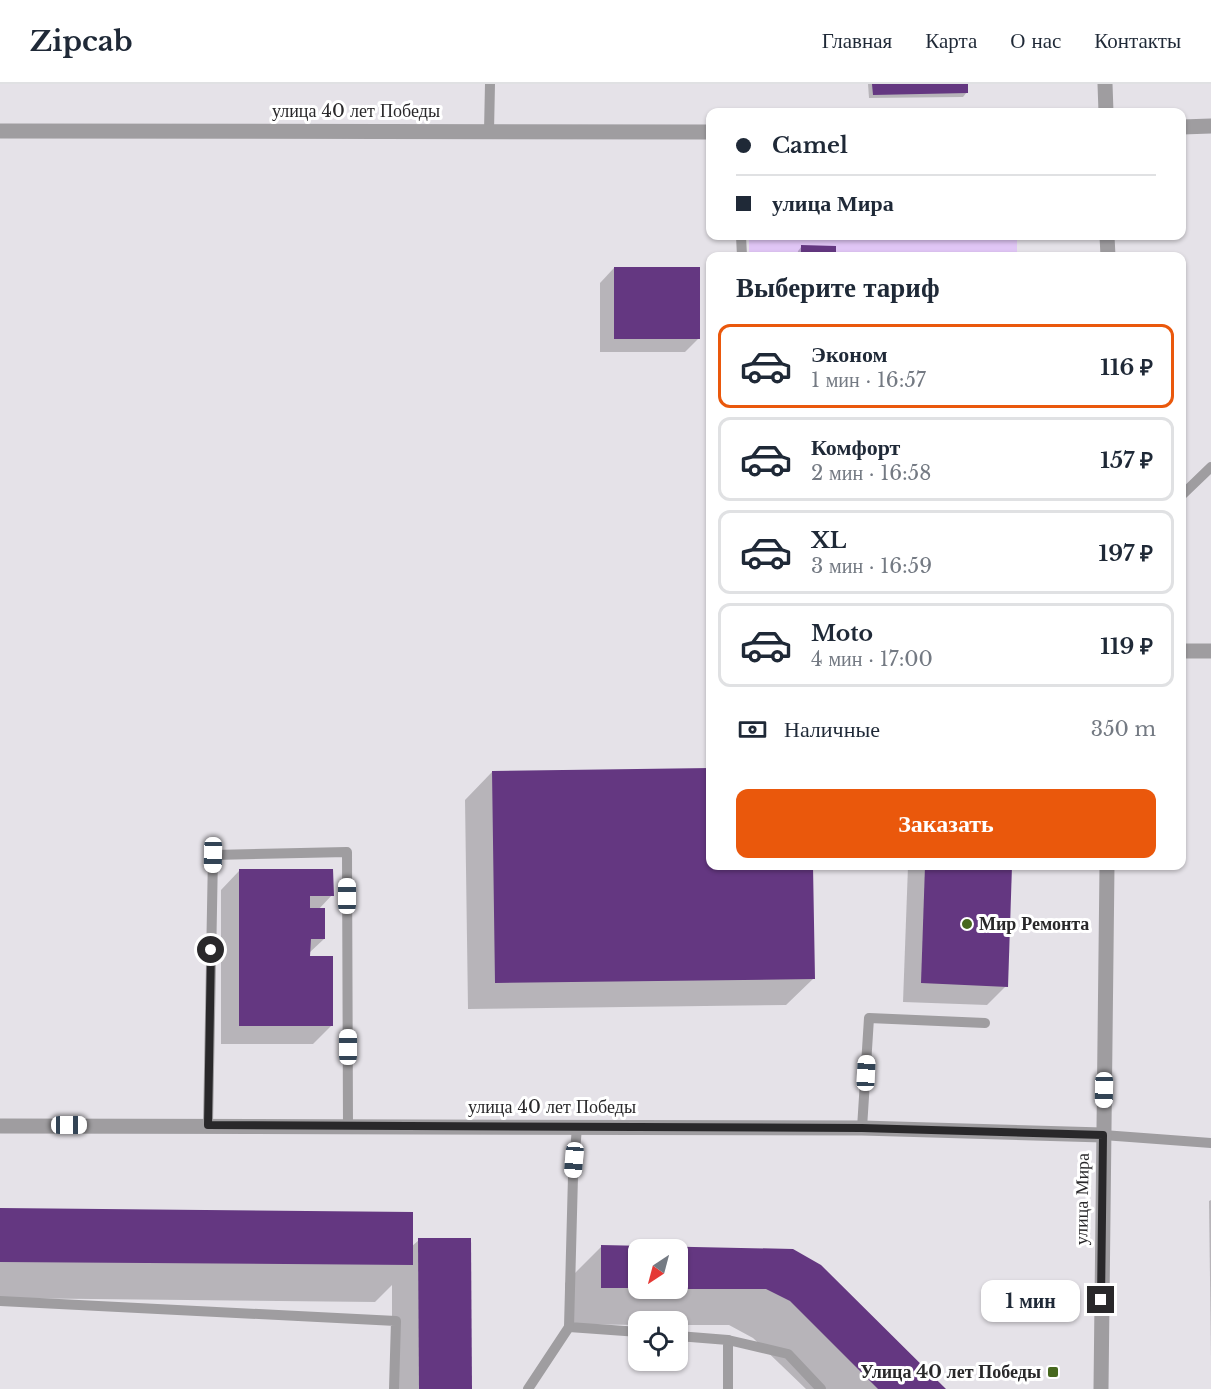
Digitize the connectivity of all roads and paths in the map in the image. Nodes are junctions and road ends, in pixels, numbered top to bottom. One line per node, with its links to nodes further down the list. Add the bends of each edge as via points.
1 (490, 84): 7 (lane)
2 (1105, 84): 3 (street)
3 (1106, 108)
4 (1211, 126): 5 (street)
5 (1186, 127)
6 (0, 131): 7 (street, улица 40 лет Победы)
7 (489, 131): 8 (street, улица 40 лет Победы)
8 (706, 132)
9 (1211, 467): 10 (lane)
10 (1186, 491)
11 (1186, 651): 12 (street)
12 (1211, 651)
13 (1107, 870): 20 (street, улица Мира)
14 (985, 1023): 19 (lane, via 869,1018)
15 (208, 1125): 16 (street, улица 40 лет Победы); 17 (street, улица 40 лет Победы); 17 (lane, via 213,855 347,852)
16 (0, 1126)
17 (348, 1126): 18 (street, улица 40 лет Победы)
18 (577, 1126): 19 (street, улица 40 лет Победы); 23 (lane)
19 (862, 1128): 20 (street, улица 40 лет Победы)
20 (1103, 1135): 21 (lane); 31 (street, улица Мира)
21 (1211, 1143)
22 (0, 1301): 27 (lane, via 396,1321)
23 (569, 1327): 24 (lane); 28 (lane)
24 (628, 1331)
25 (688, 1337): 26 (lane)
26 (728, 1340): 29 (lane); 30 (lane, via 788,1354)
27 (394, 1389)
28 (528, 1389)
29 (728, 1389)
30 (821, 1389)
31 (1101, 1389)

